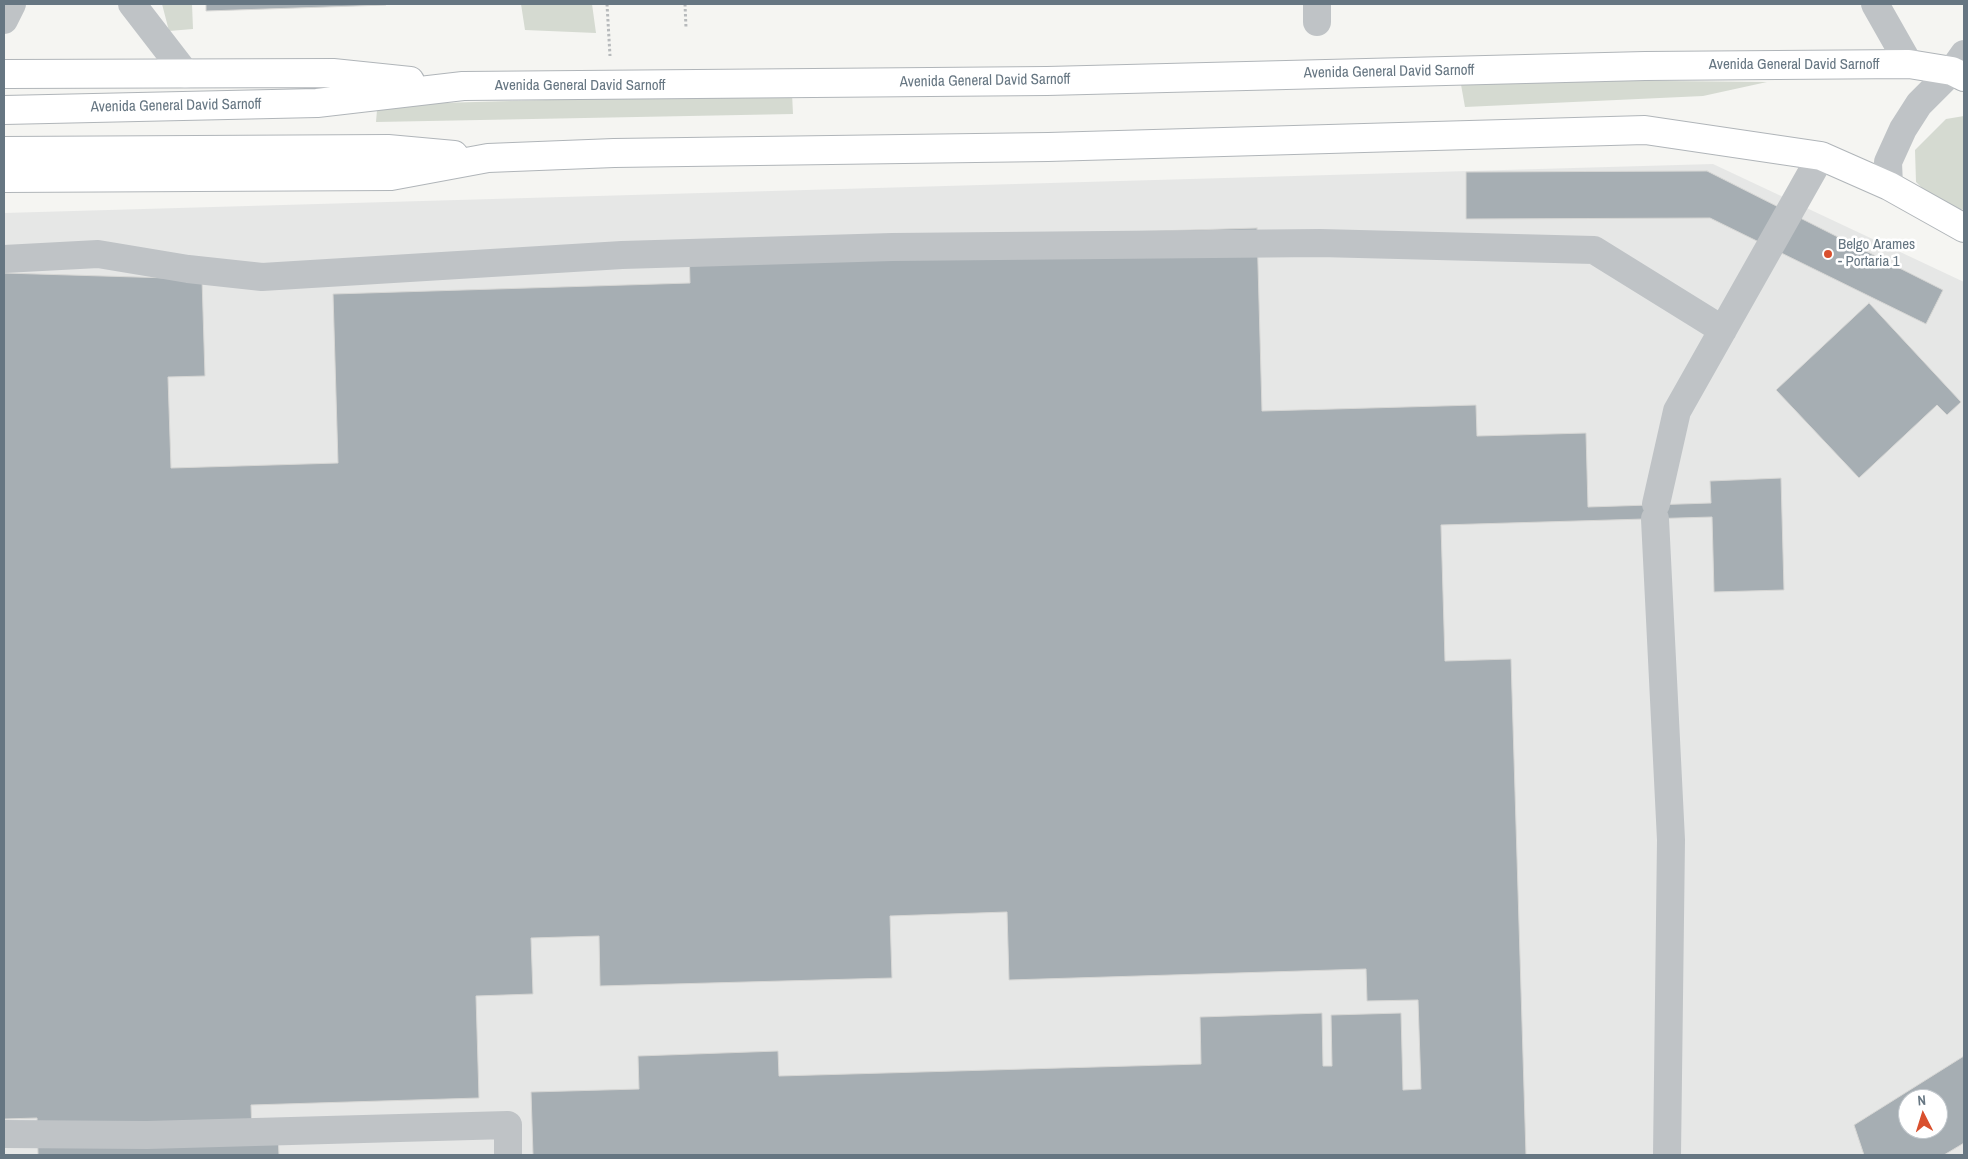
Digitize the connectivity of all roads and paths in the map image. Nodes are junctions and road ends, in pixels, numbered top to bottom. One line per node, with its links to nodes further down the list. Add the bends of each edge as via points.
1 (12, 4): 6 (street)
2 (132, 4): 11 (street)
3 (607, 4): 13 (path)
4 (685, 4): 7 (path)
5 (1875, 4): 8 (street)
6 (4, 20)
7 (686, 28)
8 (1909, 64): 9 (main road, Avenida General David Sarnoff); 13 (main road, Avenida General David Sarnoff)
9 (1960, 67): 19 (street, via 1919,104 1902,129 1888,162)
10 (4, 74): 11 (main road)
11 (186, 74): 12 (main road, via 333,73)
12 (463, 86): 13 (main road, Avenida General David Sarnoff); 14 (main road, Avenida General David Sarnoff, via 317,103)
13 (612, 86)
14 (4, 110)
15 (4, 151): 17 (main road, via 388,149)
16 (1821, 156): 17 (main road, via 1645,130 1048,147 614,153); 19 (main road); 22 (street)
17 (488, 158): 18 (main road, via 391,176)
18 (4, 178)
19 (1889, 186): 20 (main road)
20 (1964, 228)
21 (4, 259): 22 (street, via 98,254 262,277 622,255 892,247 1320,243 1594,250)
22 (1723, 330): 25 (street, via 1676,412 1655,512 1671,840)
23 (4, 1134): 24 (street, via 147,1135 508,1126)
24 (508, 1155)
25 (1667, 1155)

